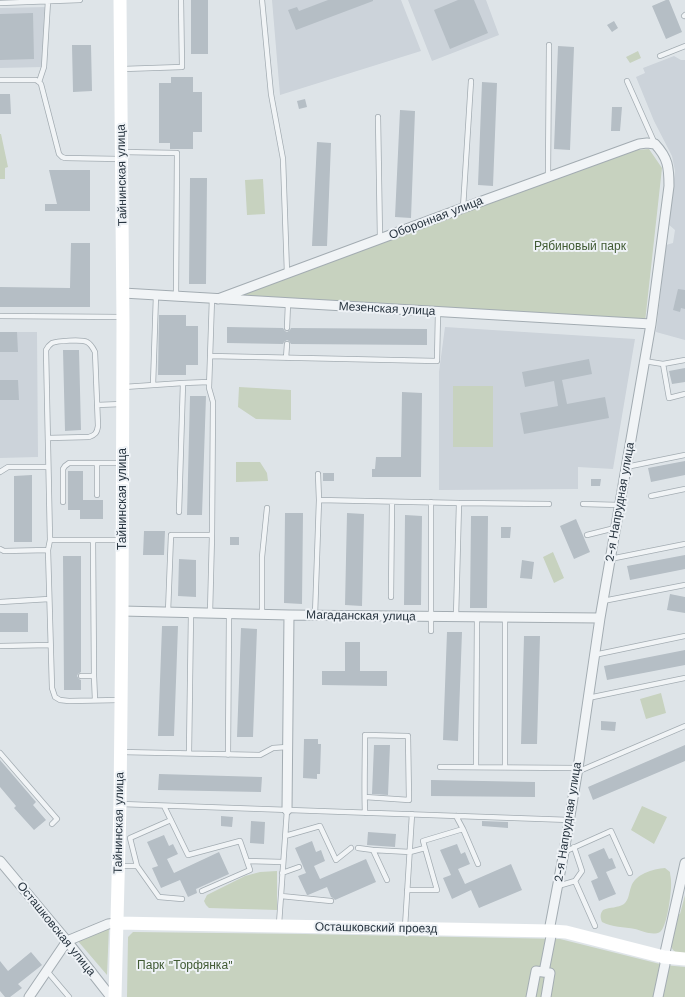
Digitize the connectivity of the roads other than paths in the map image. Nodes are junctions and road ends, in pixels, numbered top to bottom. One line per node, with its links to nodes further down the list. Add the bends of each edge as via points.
1 (80, 0): 5 (lane)
2 (120, 0): 10 (main road, Тайнинская улица)
3 (181, 0): 10 (lane, via 182,66)
4 (262, 0): 21 (lane, via 270,94 283,159)
5 (48, 1): 6 (lane); 14 (lane, via 44,68)
6 (0, 3)
7 (549, 45): 18 (lane)
8 (685, 46): 9 (lane)
9 (660, 56)
10 (121, 69): 17 (main road, Тайнинская улица)
11 (0, 80): 14 (lane)
12 (470, 81): 19 (lane)
13 (627, 81): 16 (lane, 2-я Напрудная улица)
14 (39, 82): 17 (lane, via 62,157)
15 (378, 117): 20 (lane)
16 (656, 144): 18 (street, Оборонная улица, via 639,144); 30 (street, 2-я Напрудная улица, via 667,162 669,186)
17 (122, 156): 22 (main road, Тайнинская улица); 24 (lane, via 177,154)
18 (548, 177): 19 (street, Оборонная улица)
19 (463, 208): 20 (street, Оборонная улица)
20 (380, 239): 21 (street, Оборонная улица)
21 (287, 273): 25 (street, Оборонная улица)
22 (123, 293): 23 (street, Мезенская улица); 29 (main road, Тайнинская улица)
23 (156, 295): 24 (street, Мезенская улица); 40 (lane)
24 (176, 296): 25 (street, Мезенская улица)
25 (215, 299): 26 (street, Мезенская улица); 33 (lane)
26 (288, 303): 27 (street, Мезенская улица); 31 (lane)
27 (438, 312): 30 (street, Мезенская улица); 34 (lane, via 437,360)
28 (0, 316): 29 (lane)
29 (123, 318): 41 (main road, Тайнинская улица)
30 (651, 324): 36 (street, 2-я Напрудная улица)
31 (287, 328)
32 (287, 344): 34 (lane)
33 (210, 356): 34 (lane); 38 (lane)
34 (286, 358)
35 (685, 360): 37 (lane)
36 (644, 361): 37 (lane); 50 (street, 2-я Напрудная улица)
37 (663, 364): 42 (lane, via 669,398)
38 (209, 382): 39 (lane); 67 (lane, via 213,402)
39 (183, 383): 40 (lane); 65 (lane)
40 (153, 385): 41 (lane)
41 (123, 388): 43 (main road, Тайнинская улица)
42 (685, 394)
43 (123, 404): 44 (lane); 48 (main road, Тайнинская улица)
44 (97, 405): 45 (lane, via 98,426 95,435); 45 (lane, via 93,347 84,341 52,343 46,350)
45 (48, 438): 49 (lane)
46 (685, 456): 50 (lane)
47 (97, 463): 48 (lane); 54 (lane); 57 (lane, via 69,463 62,469)
48 (123, 463): 71 (main road, Тайнинская улица)
49 (48, 467): 51 (lane, via 8,467); 69 (lane)
50 (626, 467): 63 (street, 2-я Напрудная улица)
51 (0, 472)
52 (318, 474): 56 (lane)
53 (685, 489): 55 (lane)
54 (97, 495)
55 (651, 496)
56 (318, 500): 58 (lane); 88 (lane)
57 (62, 502)
58 (392, 502): 59 (lane); 77 (lane)
59 (431, 502): 60 (lane); 89 (lane)
60 (459, 503): 61 (lane); 90 (lane)
61 (549, 504)
62 (583, 504): 63 (lane)
63 (619, 505): 66 (street, 2-я Напрудная улица)
64 (267, 508): 86 (lane, via 262,557)
65 (179, 512)
66 (615, 528): 68 (lane); 75 (street, 2-я Напрудная улица)
67 (212, 535): 82 (lane, via 171,535); 84 (lane)
68 (587, 535)
69 (50, 540): 70 (lane); 74 (lane)
70 (93, 540): 71 (lane); 100 (lane)
71 (122, 540): 81 (main road, Тайнинская улица)
72 (685, 544): 75 (lane)
73 (0, 549): 74 (lane)
74 (48, 550): 78 (lane)
75 (610, 559): 79 (street, 2-я Напрудная улица)
76 (685, 585): 79 (lane)
77 (391, 597)
78 (49, 599): 80 (lane); 96 (lane)
79 (603, 601): 93 (street, 2-я Напрудная улица)
80 (0, 602)
81 (122, 611): 82 (street, Магаданская улица); 104 (main road, Тайнинская улица)
82 (168, 612): 83 (street, Магаданская улица)
83 (191, 613): 84 (street, Магаданская улица); 109 (lane)
84 (210, 613): 85 (street, Магаданская улица)
85 (229, 614): 86 (street, Магаданская улица); 110 (lane)
86 (262, 614): 87 (street, Магаданская улица)
87 (289, 615): 88 (street, Магаданская улица); 106 (street)
88 (315, 615): 89 (street, Магаданская улица)
89 (430, 616): 90 (street, Магаданская улица); 94 (lane)
90 (456, 616): 91 (street, Магаданская улица)
91 (477, 617): 92 (street, Магаданская улица); 112 (lane)
92 (505, 617): 93 (street, Магаданская улица); 113 (lane)
93 (600, 618): 98 (street, 2-я Напрудная улица)
94 (431, 632)
95 (685, 636): 98 (lane)
96 (50, 645): 97 (lane); 103 (lane, via 52,688 55,697 69,701)
97 (0, 646)
98 (594, 655): 102 (street, 2-я Напрудная улица)
99 (81, 676): 100 (lane)
100 (94, 676): 103 (lane)
101 (685, 678): 102 (lane)
102 (588, 698): 114 (street, 2-я Напрудная улица)
103 (95, 700): 104 (lane)
104 (121, 700): 107 (main road, Тайнинская улица)
105 (685, 726): 114 (lane)
106 (287, 747): 110 (lane, via 273,748 260,755); 118 (street)
107 (120, 752): 109 (lane); 116 (main road, Тайнинская улица)
108 (0, 753): 124 (lane, via 57,819)
109 (189, 754): 110 (lane)
110 (228, 754)
111 (440, 767): 112 (lane)
112 (476, 767): 113 (lane)
113 (505, 767): 114 (lane)
114 (577, 770): 123 (street, 2-я Напрудная улица)
115 (365, 797): 115 (lane, via 365,735 408,736 409,800); 119 (lane)
116 (120, 804): 117 (lane); 139 (main road, Тайнинская улица)
117 (164, 806): 118 (lane); 122 (lane)
118 (287, 810): 119 (lane); 126 (lane)
119 (365, 813): 120 (lane)
120 (412, 814): 121 (lane); 132 (lane)
121 (456, 816): 123 (lane); 125 (lane)
122 (171, 820): 135 (lane, via 188,855 240,841); 140 (lane, via 130,838)
123 (570, 820): 133 (street, 2-я Напрудная улица)
124 (52, 824)
125 (463, 829): 130 (lane, via 423,841); 137 (lane)
126 (285, 836): 128 (lane, via 320,826 336,860); 136 (lane)
127 (574, 847): 133 (lane); 143 (lane, via 611,831); 145 (lane, via 582,871)
128 (351, 848)
129 (358, 848): 131 (lane)
130 (425, 848): 132 (lane); 147 (lane, via 437,890)
131 (373, 850): 132 (lane); 144 (lane)
132 (410, 852): 147 (lane)
133 (564, 852): 146 (street, 2-я Напрудная улица)
134 (0, 861): 157 (street, Осташковская улица)
135 (247, 861): 136 (lane); 148 (lane, via 250,870)
136 (283, 862): 142 (lane)
137 (478, 864)
138 (685, 864): 158 (street)
139 (118, 866): 140 (lane); 152 (main road, Тайнинская улица)
140 (137, 866): 150 (lane, via 158,897)
141 (299, 867): 142 (lane)
142 (282, 873): 149 (lane)
143 (630, 873)
144 (387, 880)
145 (575, 881): 146 (lane); 154 (lane)
146 (558, 886): 156 (street, 2-я Напрудная улица)
147 (407, 890): 155 (lane)
148 (202, 891)
149 (281, 896): 151 (lane); 153 (lane)
150 (182, 899)
151 (331, 901)
152 (116, 923): 153 (main road, Осташковский проезд); 157 (street, Осташковский проезд); 165 (main road, Тайнинская улица)
153 (279, 926): 155 (main road, Осташковский проезд)
154 (595, 926)
155 (405, 929): 156 (main road, Осташковский проезд)
156 (550, 931): 158 (main road, Осташковский проезд, via 566,932); 161 (street, 2-я Напрудная улица)
157 (67, 941): 160 (street); 164 (street, Осташковская улица)
158 (664, 957): 159 (main road, Осташковский проезд); 168 (street, via 665,964)
159 (685, 959)
160 (47, 971): 162 (street); 163 (lane)
161 (544, 972): 166 (street, via 536,971); 167 (street, 2-я Напрудная улица, via 550,973)
162 (29, 997)
163 (69, 997)
164 (111, 997)
165 (115, 997)
166 (531, 997)
167 (546, 997)
168 (658, 997)

